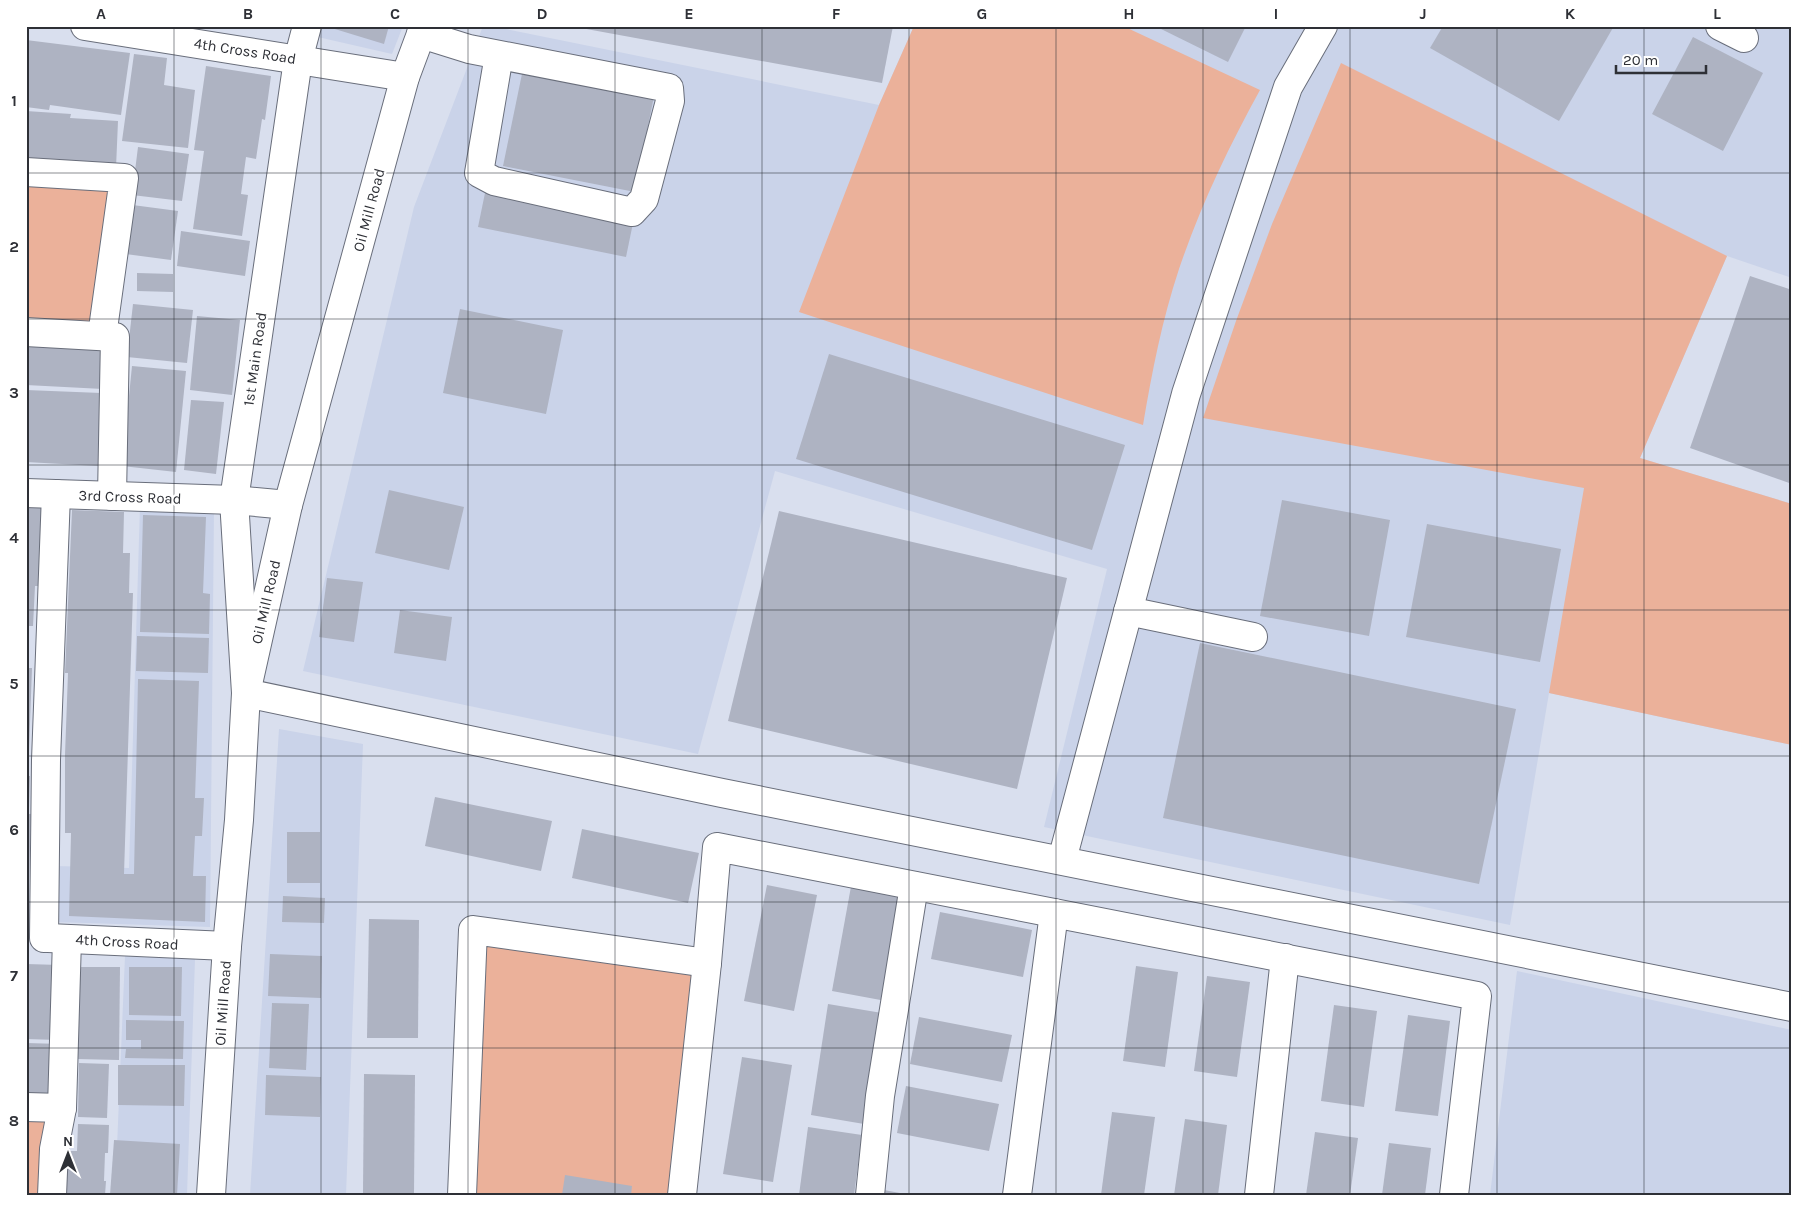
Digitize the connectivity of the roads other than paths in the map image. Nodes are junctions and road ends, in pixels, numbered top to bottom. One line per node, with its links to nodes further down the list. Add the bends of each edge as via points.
1 (84, 26): 5 (street, 4th Cross Road)
2 (307, 26): 9 (street, 1st Main Road)
3 (1322, 26): 19 (street, via 1288,87 1186,394)
4 (1720, 26): 7 (street)
5 (121, 29): 9 (street, 4th Cross Road)
6 (422, 30): 8 (street, via 469,49); 10 (street, Oil Mill Road)
7 (1744, 38)
8 (499, 55): 8 (street, via 668,88 670,101 644,199 632,212 494,182 479,172)
9 (298, 60): 10 (street, 4th Cross Road); 17 (street, 1st Main Road)
10 (405, 77): 18 (street, Oil Mill Road)
11 (26, 172): 13 (street, via 124,178)
12 (26, 332): 13 (street)
13 (102, 336): 16 (street, via 115,337)
14 (26, 493): 15 (street, 3rd Cross Road)
15 (56, 494): 16 (street, 3rd Cross Road); 22 (street)
16 (112, 496): 17 (street, 3rd Cross Road)
17 (234, 500): 18 (street, 3rd Cross Road); 21 (street, 1st Main Road)
18 (288, 505): 21 (street, Oil Mill Road)
19 (1128, 611): 20 (street); 23 (street)
20 (1252, 637)
21 (246, 693): 23 (street, via 722,793); 27 (street, Oil Mill Road, via 239,820)
22 (36, 761): 26 (street)
23 (1062, 860): 30 (street)
24 (914, 886): 25 (street); 29 (street, via 718,847); 37 (street, via 880,1096)
25 (1054, 913): 28 (street); 38 (street)
26 (46, 938): 27 (street, 4th Cross Road); 32 (street)
27 (227, 946): 34 (street, Oil Mill Road)
28 (1284, 958): 39 (street); 40 (street, via 1477,996)
29 (707, 963): 35 (street, via 473,930); 36 (street)
30 (1792, 1007)
31 (26, 1107): 32 (street)
32 (62, 1108): 33 (street, via 54,1149)
33 (52, 1195)
34 (211, 1195)
35 (462, 1195)
36 (682, 1195)
37 (870, 1195)
38 (1017, 1195)
39 (1259, 1195)
40 (1454, 1195)

